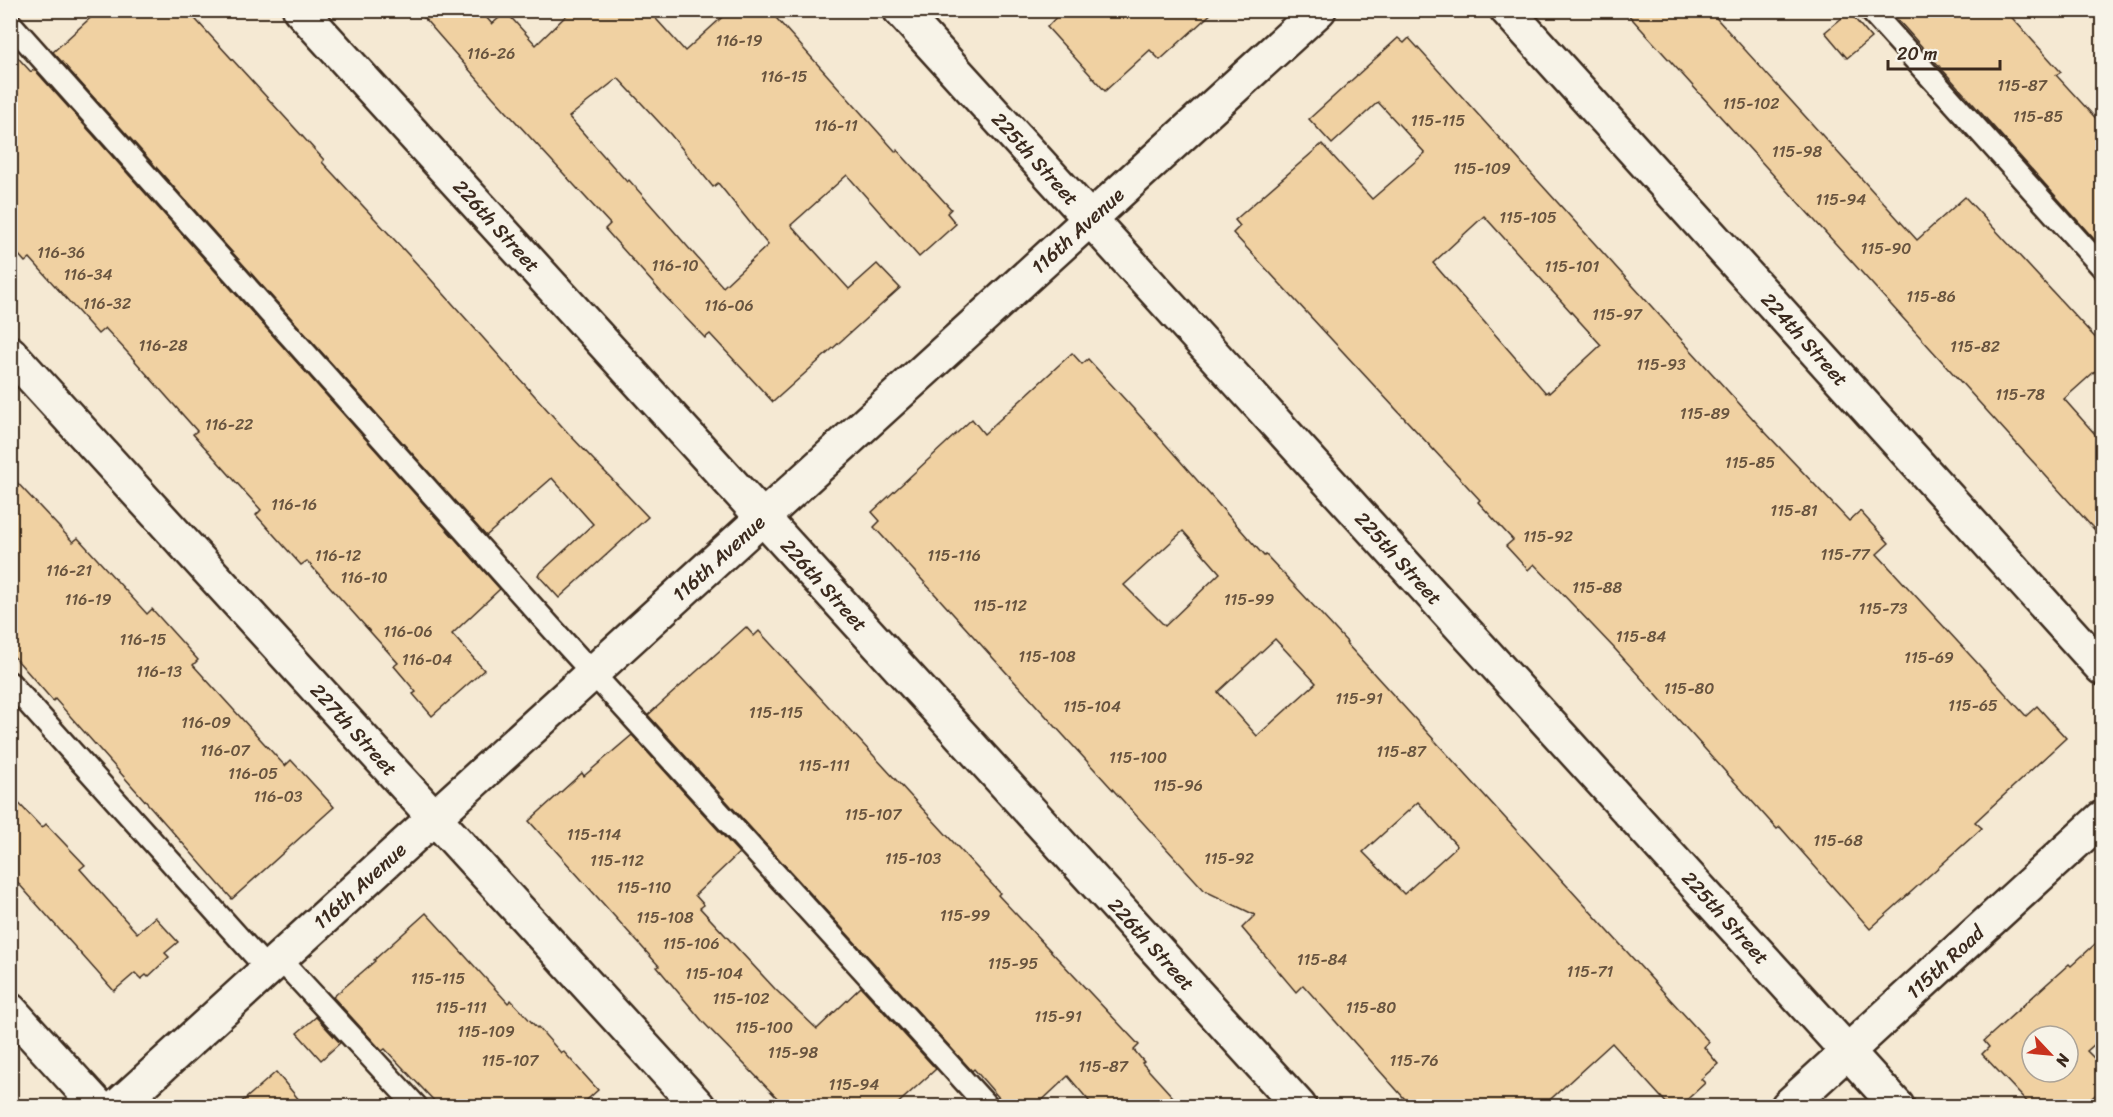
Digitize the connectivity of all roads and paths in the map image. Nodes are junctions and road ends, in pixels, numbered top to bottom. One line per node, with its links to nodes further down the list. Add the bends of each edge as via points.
1 (300, 10): 10 (street, 226th Street)
2 (900, 10): 7 (street, 225th Street)
3 (1319, 10): 7 (street, 116th Avenue)
4 (1507, 10): 11 (street, 224th Street)
5 (1870, 10): 8 (lane)
6 (10, 23): 12 (lane)
7 (1090, 220): 10 (street, 116th Avenue); 18 (street, 225th Street)
8 (2103, 267)
9 (10, 353): 14 (street, 227th Street)
10 (763, 518): 12 (street, 116th Avenue); 24 (street, 226th Street)
11 (2103, 668)
12 (593, 673): 14 (street, 116th Avenue); 23 (lane)
13 (10, 683): 16 (lane)
14 (434, 818): 16 (street, 116th Avenue); 22 (street, 227th Street)
15 (2103, 818): 18 (street, 115th Road)
16 (274, 964): 20 (street, 116th Avenue); 21 (lane)
17 (10, 1010): 19 (street)
18 (1847, 1053): 25 (street, 115th Road); 26 (street, 225th Street)
19 (98, 1107)
20 (118, 1107)
21 (416, 1107)
22 (698, 1107)
23 (987, 1107)
24 (1299, 1107)
25 (1788, 1107)
26 (1897, 1107)

